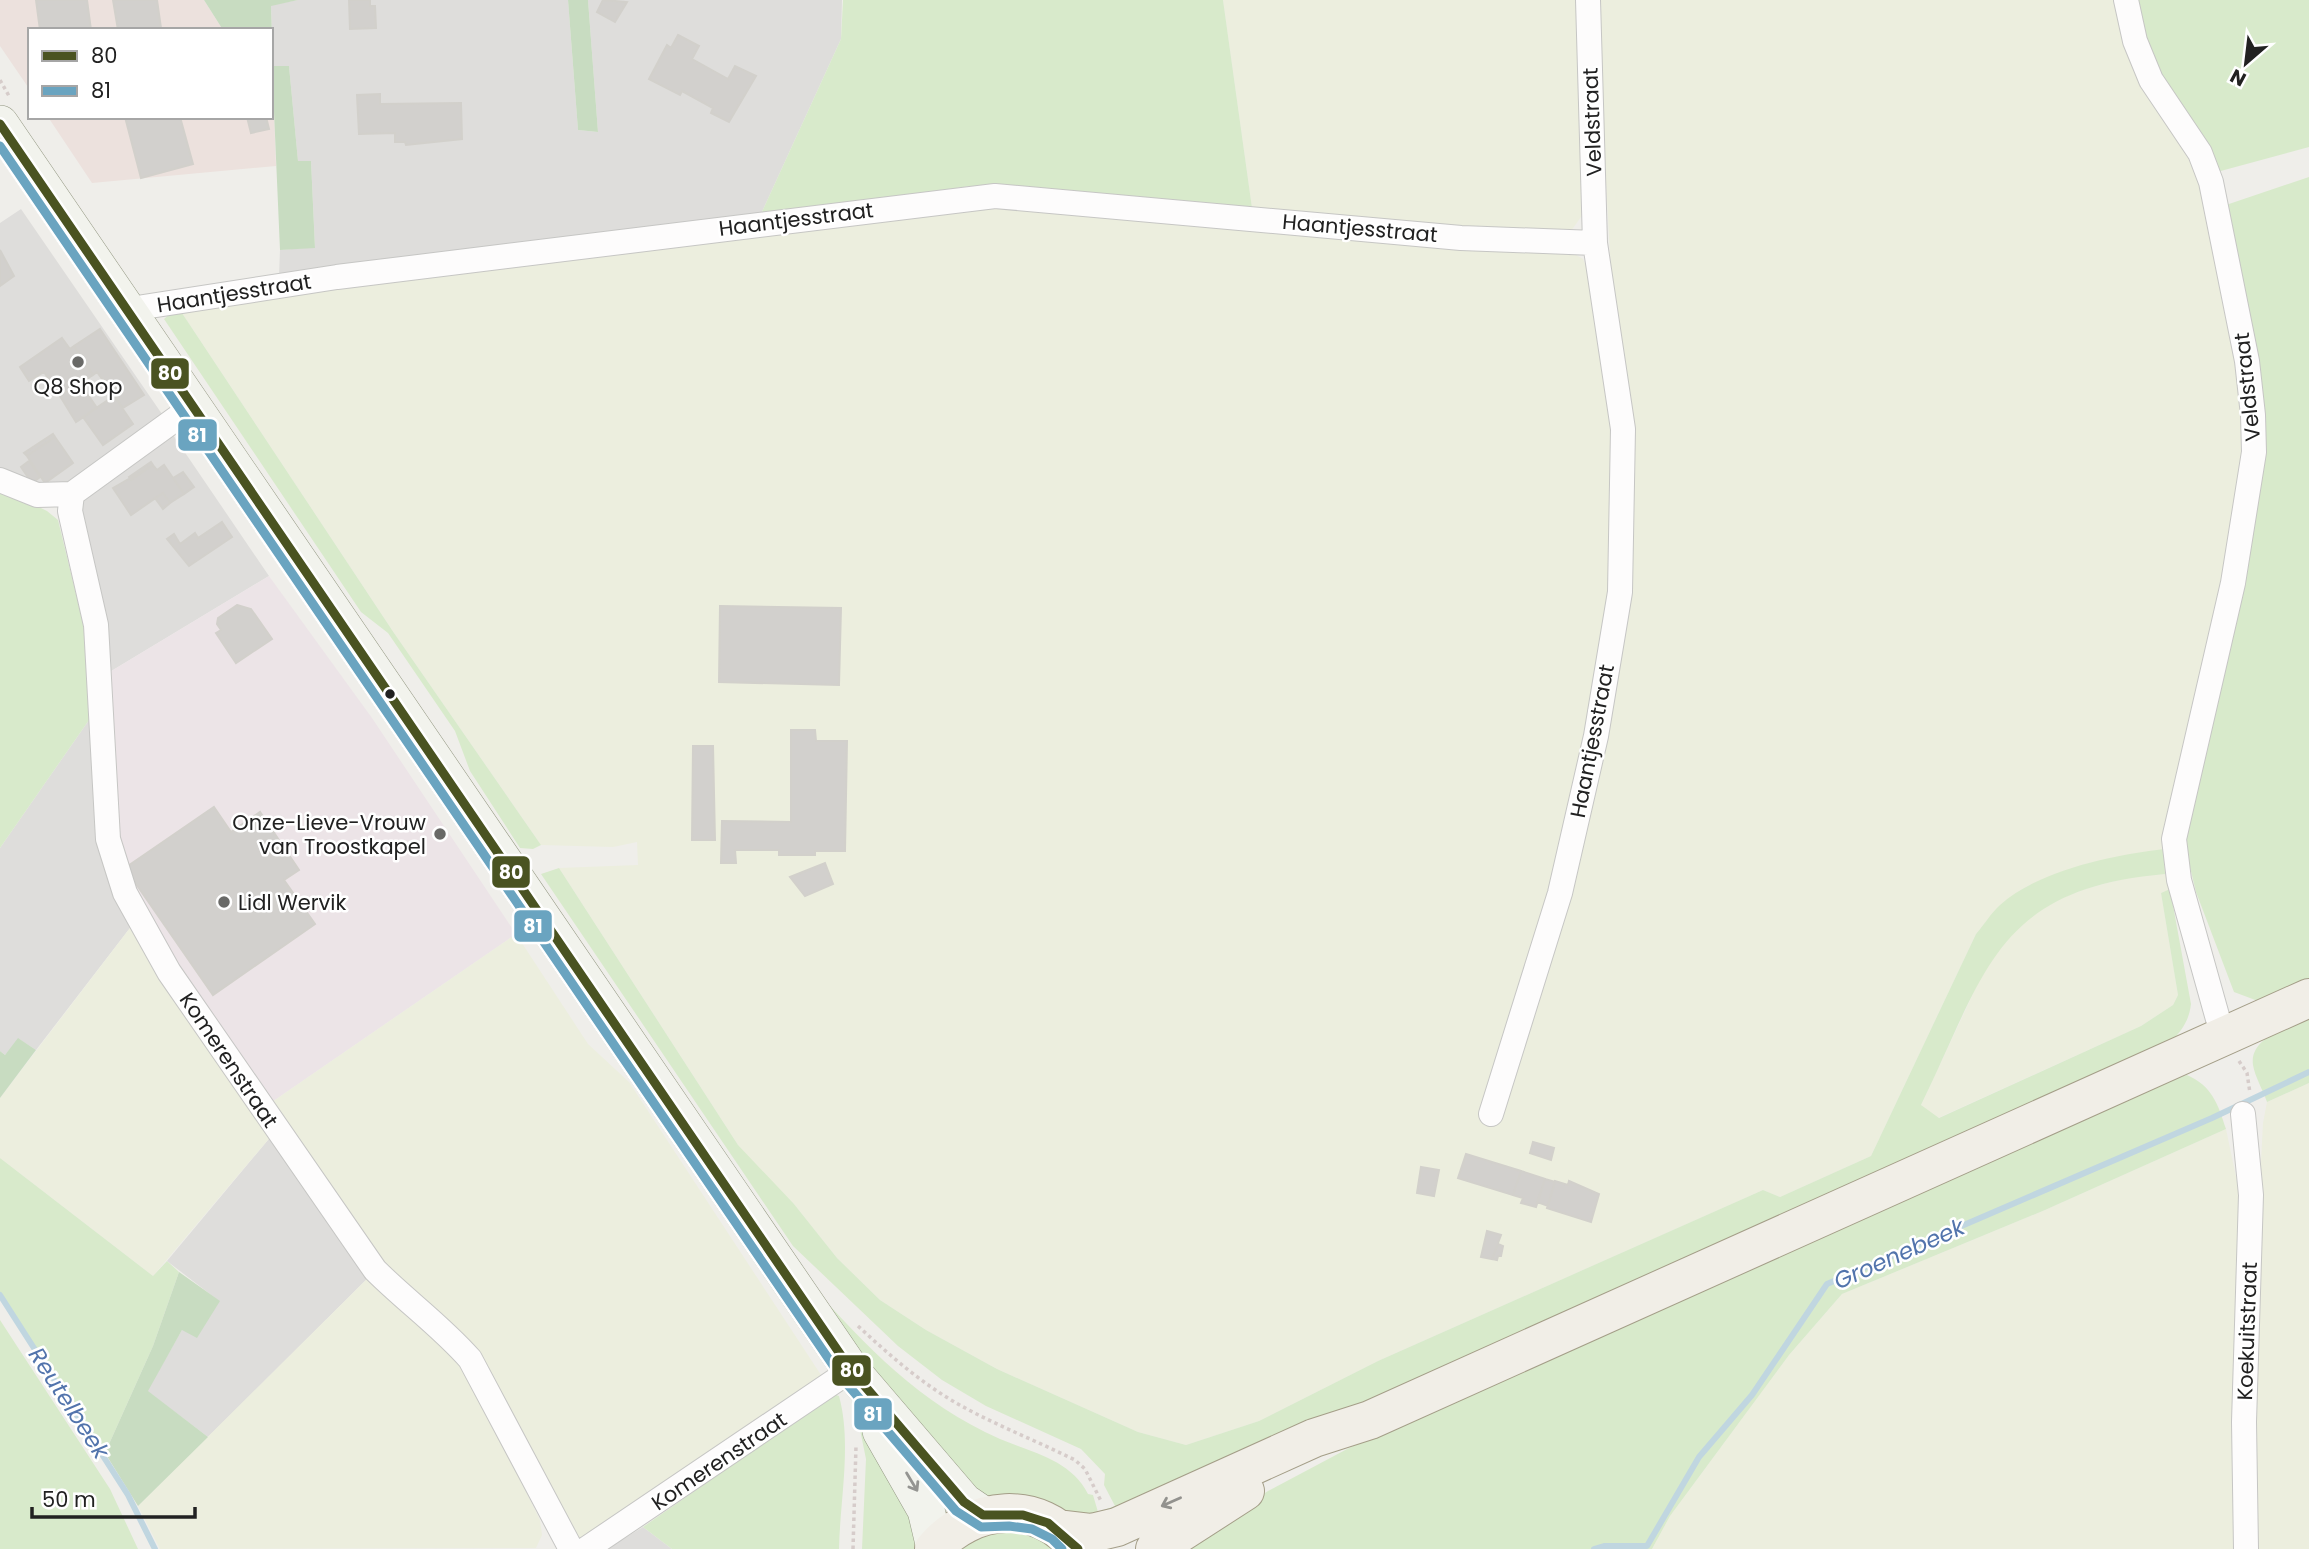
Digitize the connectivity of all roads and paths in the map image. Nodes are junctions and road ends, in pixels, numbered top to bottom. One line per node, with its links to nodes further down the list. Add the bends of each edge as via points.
1 (1588, 0): 4 (street, Veldstraat)
2 (2126, 0): 11 (street, Veldstraat, via 2135,41 2151,80 2200,153 2211,182 2247,361 2253,415 2254,452 2235,571 2174,839 2174,856)
3 (0, 124): 5 (street)
4 (1595, 243): 5 (street, Haantjesstraat, via 1470,238 1009,197 967,198 337,278); 6 (street, Veldstraat)
5 (124, 310): 7 (street)
6 (1606, 317): 12 (street, Haantjesstraat, via 1623,429 1620,592 1596,736 1560,892)
7 (192, 407): 9 (street); 15 (street)
8 (0, 480): 9 (street, via 37,495)
9 (72, 494): 22 (street, Komerenstraat, via 72,523 96,625 108,839 125,893 169,972 375,1270 470,1359)
10 (2309, 999): 11 (main road)
11 (2223, 1037): 13 (path, via 2247,1073 2252,1109); 16 (main road)
12 (1491, 1114)
13 (2243, 1114): 26 (street, Koekuitstraat, via 2251,1195 2244,1422)
14 (858, 1325): 18 (path, via 944,1396 1075,1460 1085,1469)
15 (854, 1375): 19 (street, via 964,1502); 21 (street, one-way to 21, via 926,1510); 23 (street, Komerenstraat)
16 (1370, 1419): 20 (main road, one-way to 20, via 1314,1438 1117,1527); 25 (main road)
17 (856, 1438): 24 (path)
18 (1101, 1501)
19 (983, 1515): 20 (main road, via 1022,1513); 21 (main road, via 956,1528)
20 (1068, 1539)
21 (934, 1548)
22 (571, 1549)
23 (586, 1549)
24 (853, 1549)
25 (1155, 1549)
26 (2246, 1549)

